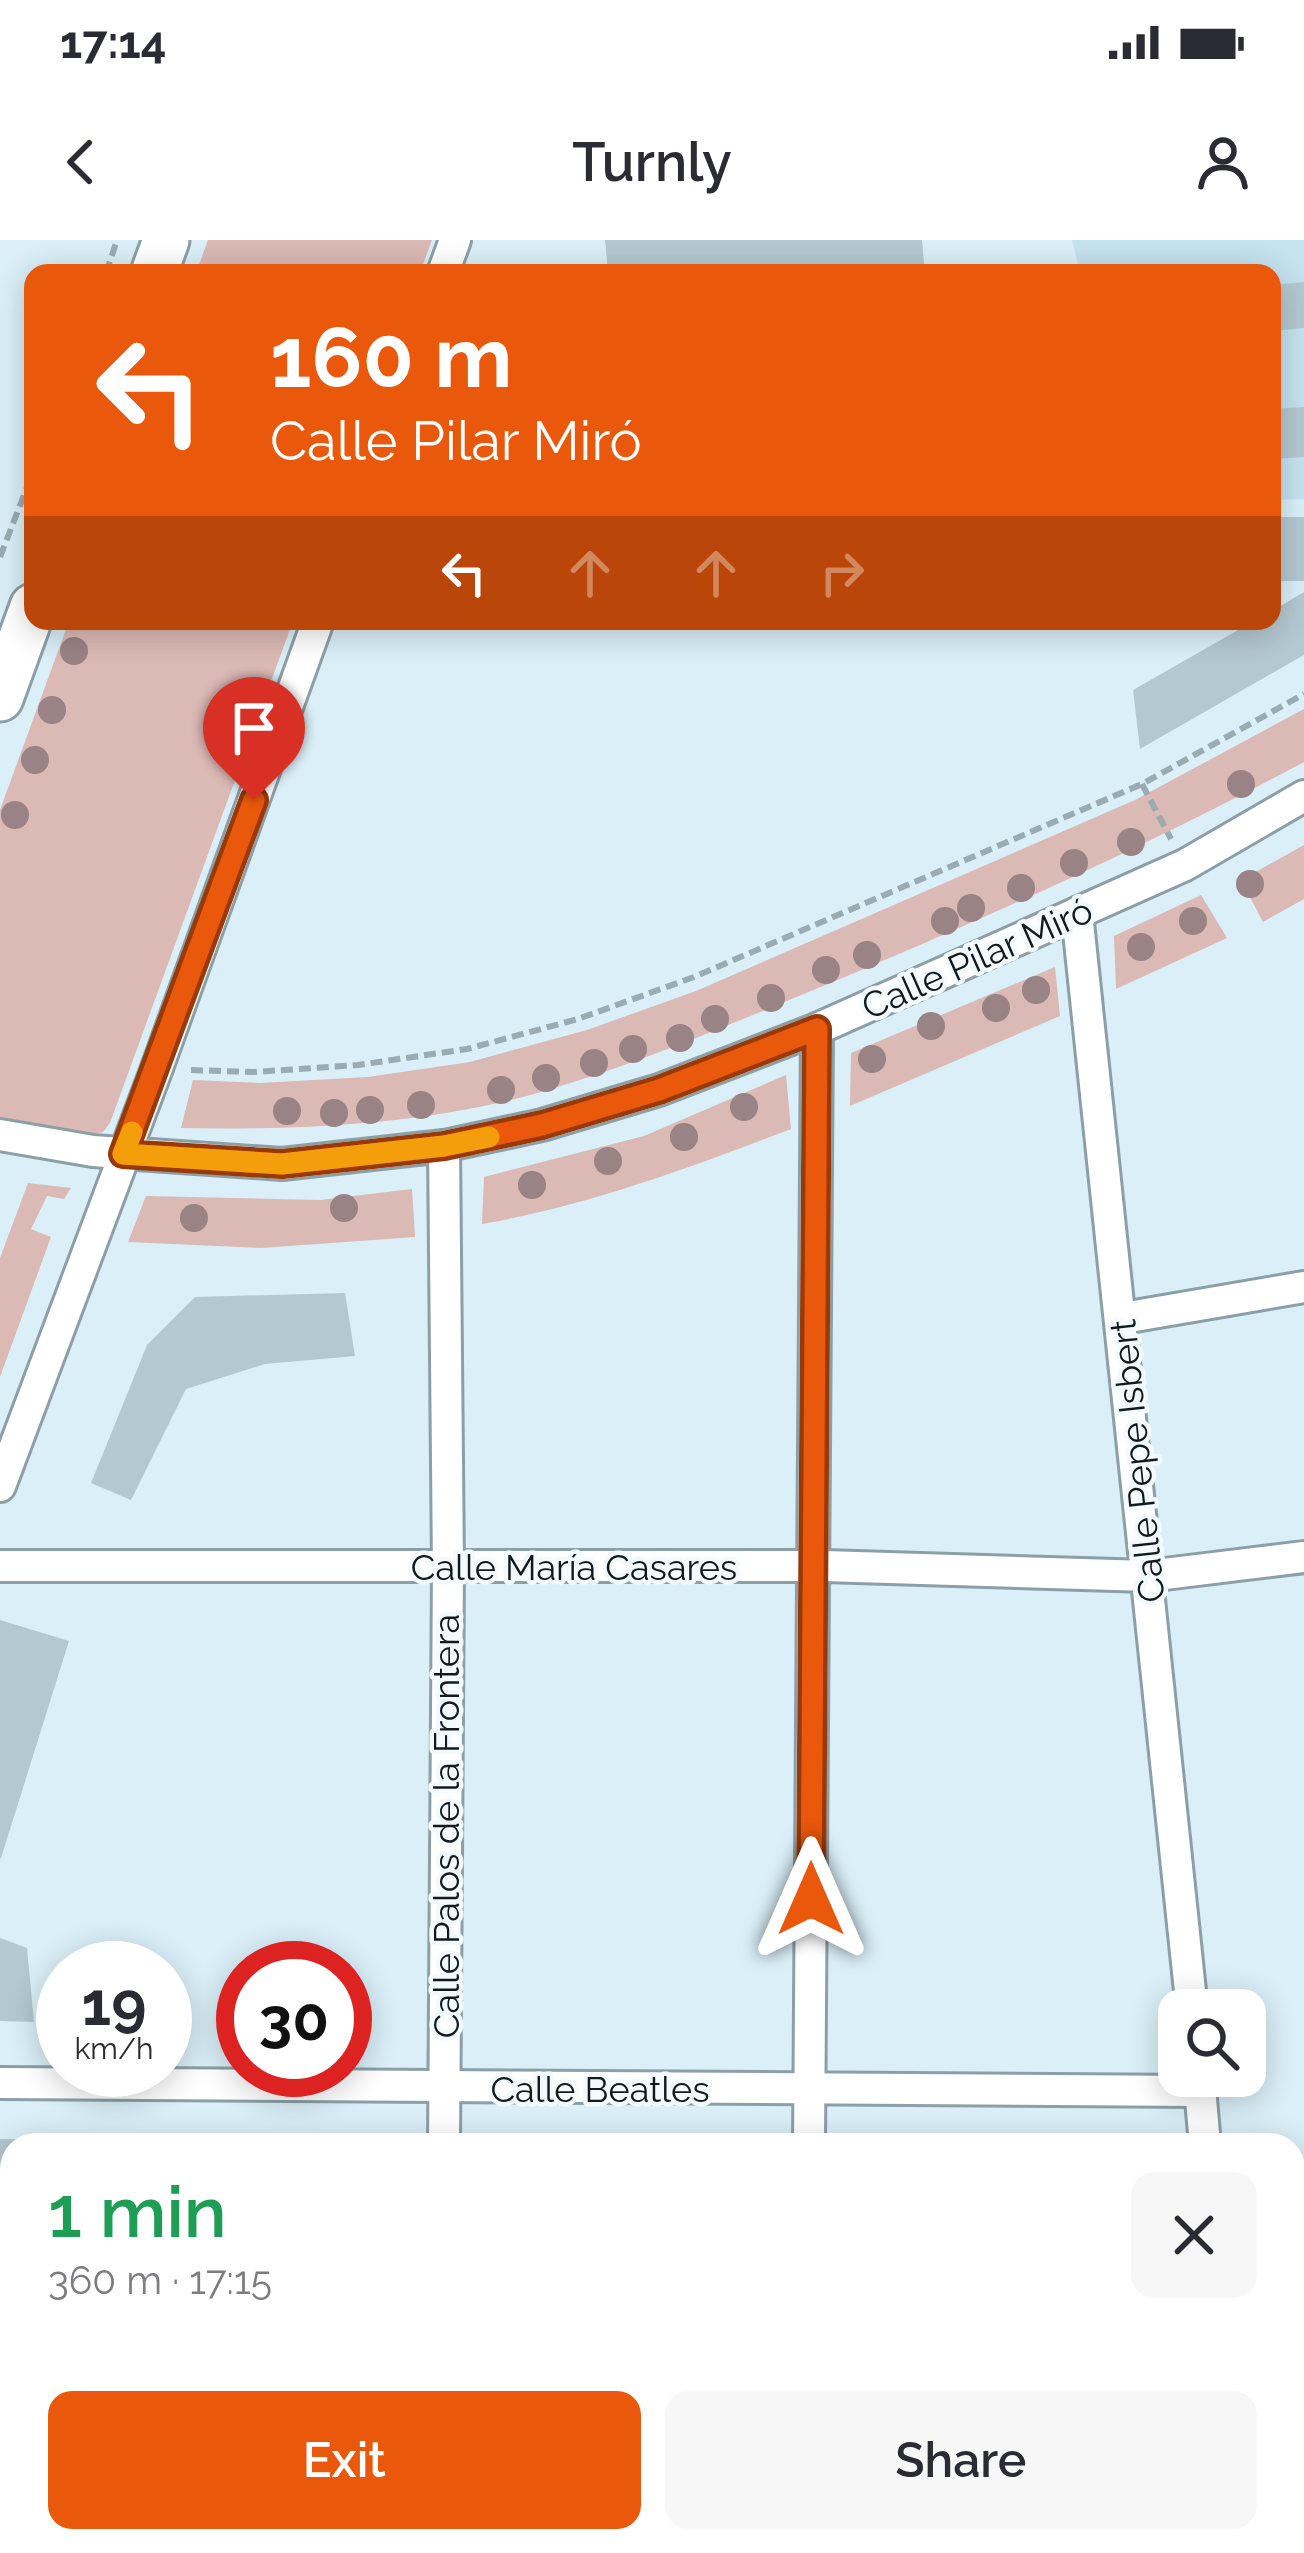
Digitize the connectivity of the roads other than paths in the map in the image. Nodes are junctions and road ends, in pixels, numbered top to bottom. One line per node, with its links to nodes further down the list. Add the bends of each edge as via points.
1 (21, 608): 3 (main road)
2 (315, 630): 9 (street)
3 (0, 698)
4 (1304, 796): 5 (street, Calle Pilar Miró, via 1185,866)
5 (1077, 913): 6 (street, Calle Pilar Miró); 11 (street, Calle Pepe Isbert)
6 (817, 1029): 8 (street, Calle Pilar Miró, via 659,1090); 15 (street)
7 (0, 1135): 9 (street, Calle Pilar Miró)
8 (444, 1146): 9 (street, Calle Pilar Miró, via 282,1164); 16 (street, Calle Palos de la Frontera)
9 (123, 1154): 12 (street)
10 (1304, 1287): 11 (street)
11 (1123, 1318): 17 (street, Calle Pepe Isbert)
12 (0, 1486)
13 (1304, 1557): 17 (street, Calle María Casares)
14 (0, 1566): 16 (street, Calle María Casares)
15 (813, 1567): 16 (street, Calle María Casares); 17 (street, Calle María Casares); 22 (street)
16 (448, 1568): 21 (street, Calle Palos de la Frontera)
17 (1148, 1576): 18 (street, Calle Pepe Isbert)
18 (1190, 1989)
19 (0, 2083): 21 (street, Calle Beatles)
20 (1158, 2085): 22 (street, Calle Beatles)
21 (445, 2088): 22 (street, Calle Beatles); 24 (street, Calle Palos de la Frontera)
22 (809, 2089): 25 (street)
23 (1201, 2097): 26 (street)
24 (444, 2133)
25 (809, 2133)
26 (1204, 2133)

